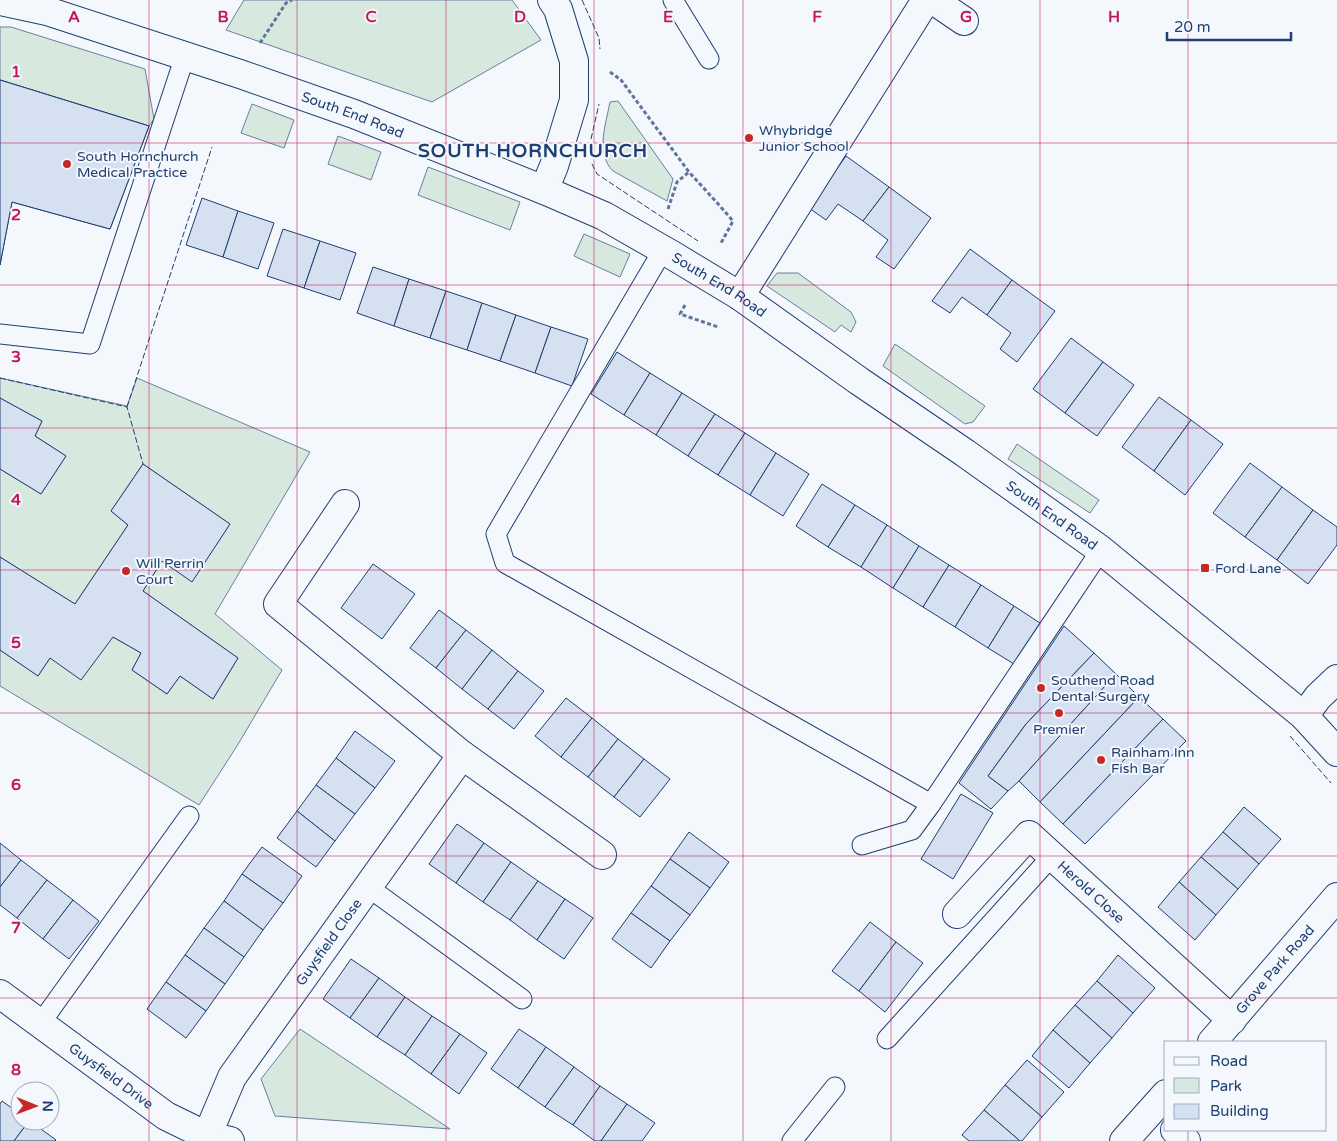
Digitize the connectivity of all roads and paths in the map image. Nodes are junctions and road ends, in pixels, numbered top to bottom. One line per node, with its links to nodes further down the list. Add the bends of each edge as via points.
1 (292, 0): 11 (path, via 286,3)
2 (552, 0): 13 (street, via 558,9 574,61 574,100)
3 (673, 0): 9 (lane)
4 (926, 0): 17 (street)
5 (933, 0): 7 (street)
6 (0, 1): 8 (street, South End Road, via 47,11)
7 (964, 21)
8 (185, 56): 11 (street, South End Road); 18 (lane, via 90,344)
9 (708, 59)
10 (604, 68): 12 (path, via 621,80)
11 (240, 74): 13 (street, South End Road, via 354,114)
12 (689, 172): 14 (path, via 677,182); 15 (path, via 733,221)
13 (544, 190): 16 (street, South End Road, via 604,216)
14 (668, 209)
15 (718, 248)
16 (663, 250): 17 (street, South End Road); 25 (lane, via 496,534 505,563)
17 (740, 296): 20 (street, South End Road)
18 (0, 334)
19 (345, 504): 24 (street, via 278,604)
20 (1101, 550): 22 (street, South End Road); 25 (lane)
21 (1337, 679): 22 (street)
22 (1304, 716): 23 (street, South End Road)
23 (1337, 752)
24 (462, 755): 28 (street); 30 (street, Guysfield Close)
25 (932, 804): 27 (lane, via 912,830)
26 (189, 816): 36 (lane)
27 (862, 845)
28 (602, 855)
29 (1052, 856): 32 (street, Herold Close, via 1029,835); 35 (street, Herold Close); 37 (lane)
30 (368, 887): 34 (lane); 42 (street, Guysfield Close, via 232,1077)
31 (1337, 897): 35 (street, Grove Park Road)
32 (957, 914)
33 (0, 994): 36 (street, Guysfield Drive)
34 (522, 999)
35 (1232, 1020): 38 (street, Grove Park Road)
36 (40, 1024): 42 (street, Guysfield Drive, via 166,1116)
37 (887, 1039)
38 (1213, 1041)
39 (835, 1087): 43 (lane)
40 (1162, 1108): 44 (street)
41 (1176, 1131): 45 (street)
42 (219, 1138)
43 (792, 1141)
44 (1124, 1141)
45 (1186, 1141)

